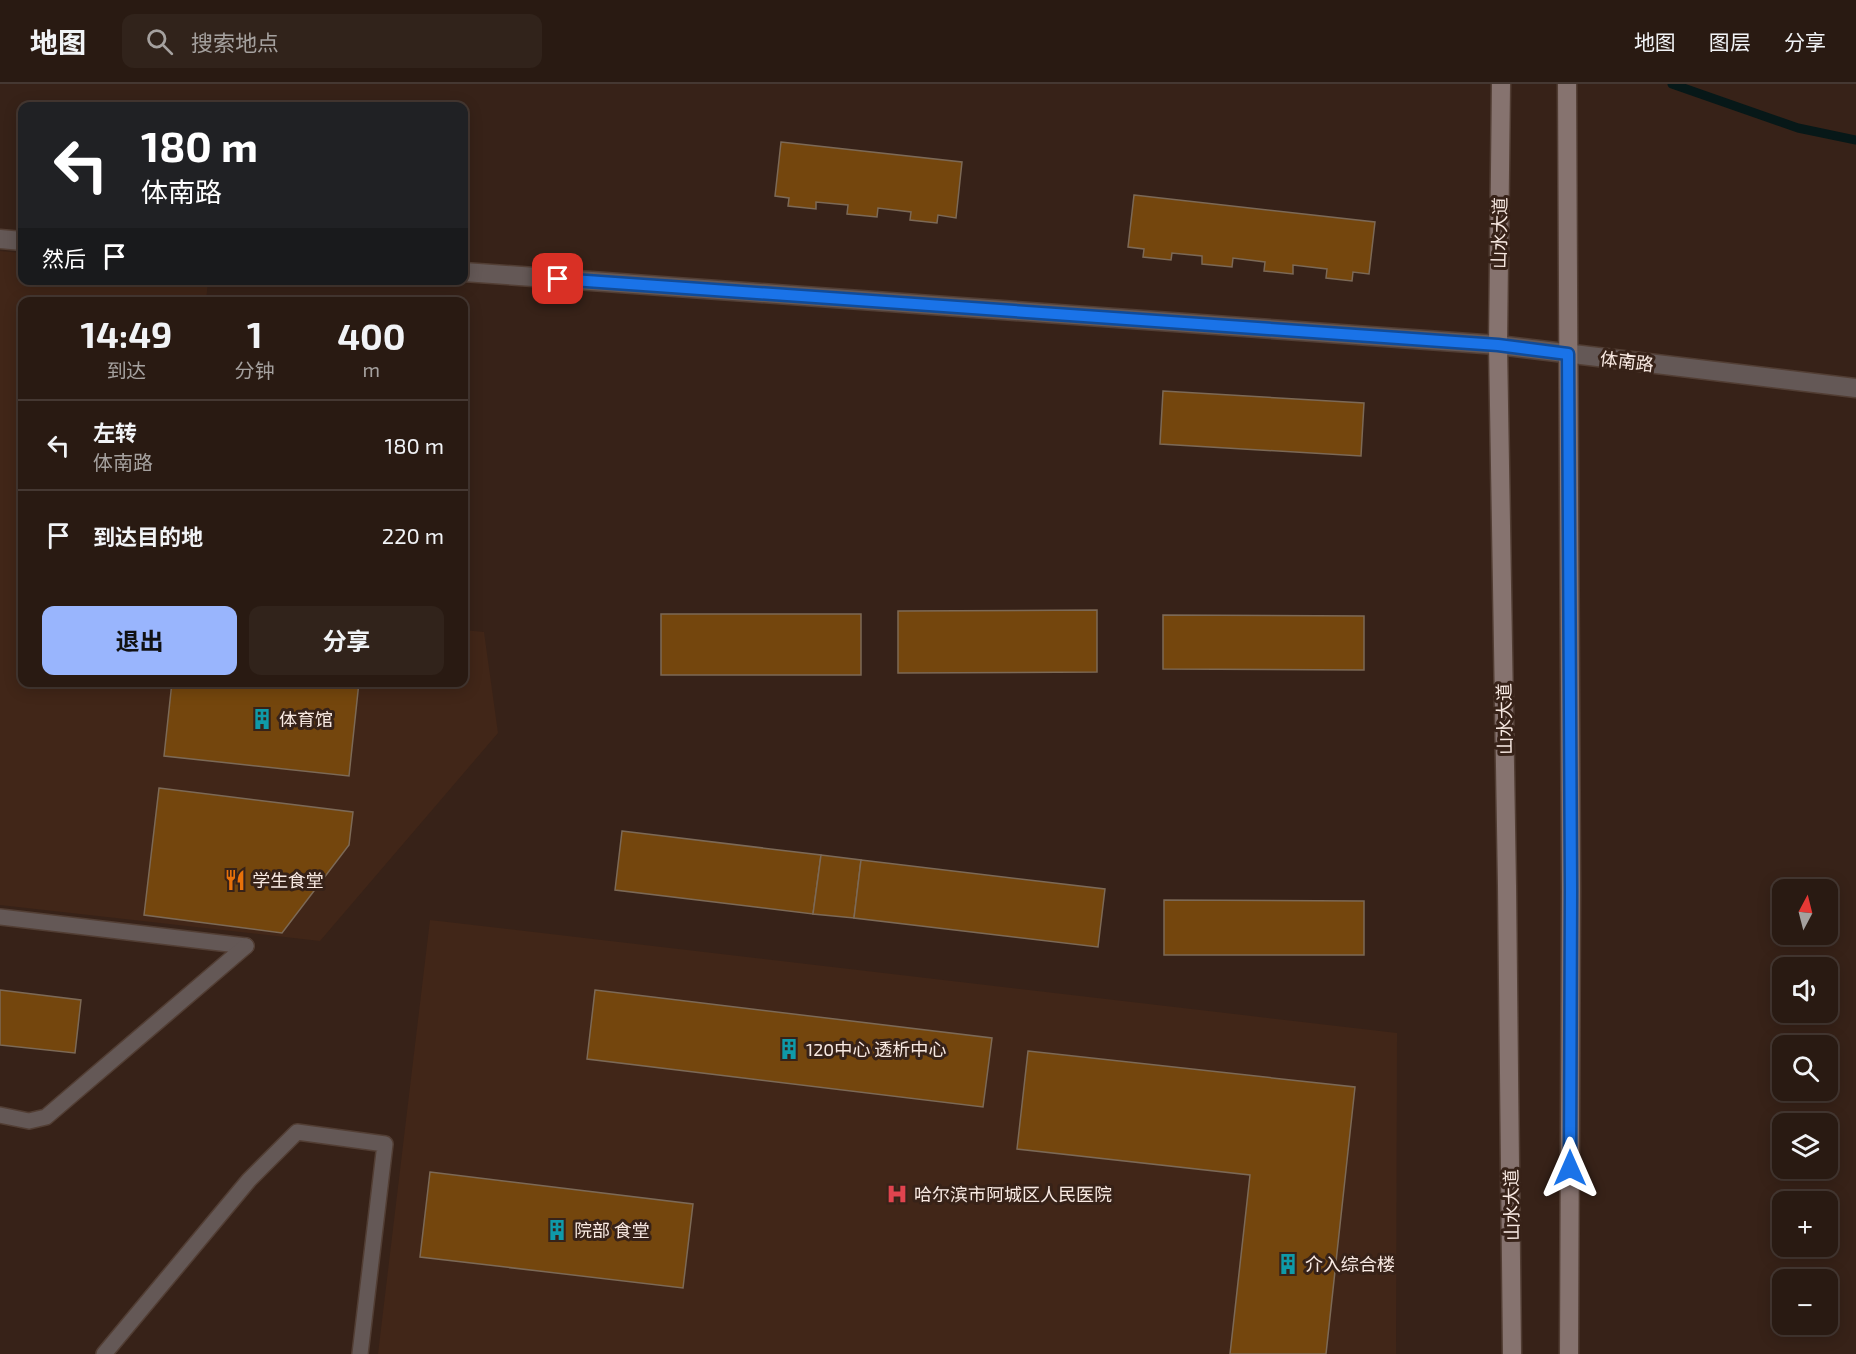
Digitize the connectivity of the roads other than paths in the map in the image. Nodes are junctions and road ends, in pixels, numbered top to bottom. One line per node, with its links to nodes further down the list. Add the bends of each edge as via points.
1 (1501, 84): 6 (main road, 山水大道)
2 (1567, 84): 7 (main road)
3 (0, 239): 4 (street)
4 (18, 241)
5 (468, 272): 6 (street, 体南路)
6 (1498, 345): 7 (street, 体南路); 13 (main road, 山水大道)
7 (1568, 354): 8 (street, 体南路); 14 (main road)
8 (1856, 388)
9 (0, 917): 10 (lane, via 246,946 46,1117 29,1121)
10 (0, 1115)
11 (104, 1354): 12 (lane, via 249,1180 297,1132 385,1144)
12 (360, 1354)
13 (1512, 1354)
14 (1569, 1354)

